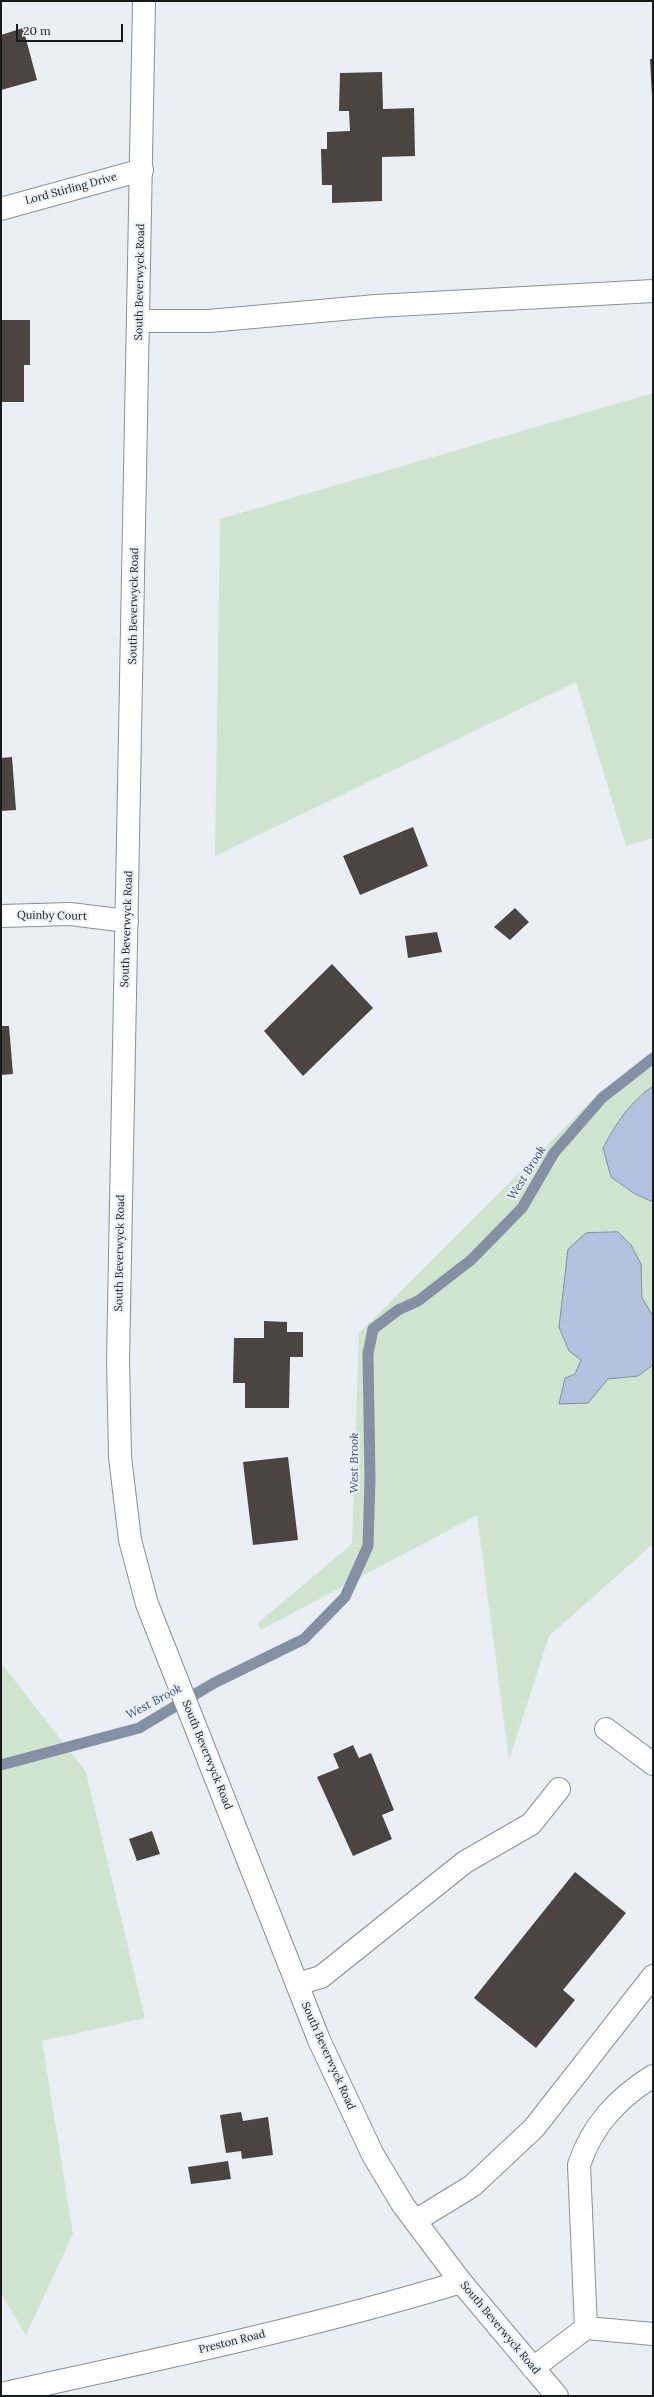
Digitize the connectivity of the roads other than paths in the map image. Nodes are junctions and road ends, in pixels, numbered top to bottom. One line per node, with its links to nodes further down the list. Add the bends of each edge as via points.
1 (144, 1): 2 (main road, South Beverwyck Road)
2 (142, 170): 3 (main road, Lord Stirling Drive); 5 (main road, South Beverwyck Road)
3 (1, 209)
4 (653, 291): 5 (main road, via 376,306 209,321)
5 (139, 321): 7 (main road, South Beverwyck Road)
6 (1, 916): 7 (main road, Quinby Court, via 70,914)
7 (127, 921): 12 (main road, South Beverwyck Road, via 119,1344 120,1457 130,1540 147,1604)
8 (606, 1728): 9 (main road)
9 (653, 1764)
10 (559, 1789): 12 (main road, via 531,1824 465,1862 321,1977)
11 (653, 1976): 14 (main road, via 534,2128 472,2186)
12 (297, 1984): 14 (main road, South Beverwyck Road, via 319,2040 373,2155)
13 (653, 2076): 16 (main road, via 618,2102 586,2142 578,2165)
14 (415, 2221): 15 (main road, South Beverwyck Road)
15 (461, 2282): 18 (main road, South Beverwyck Road); 19 (main road, Preston Road, via 390,2304)
16 (586, 2328): 17 (main road); 18 (main road)
17 (653, 2334)
18 (533, 2368): 20 (main road, South Beverwyck Road)
19 (1, 2394)
20 (557, 2396)

